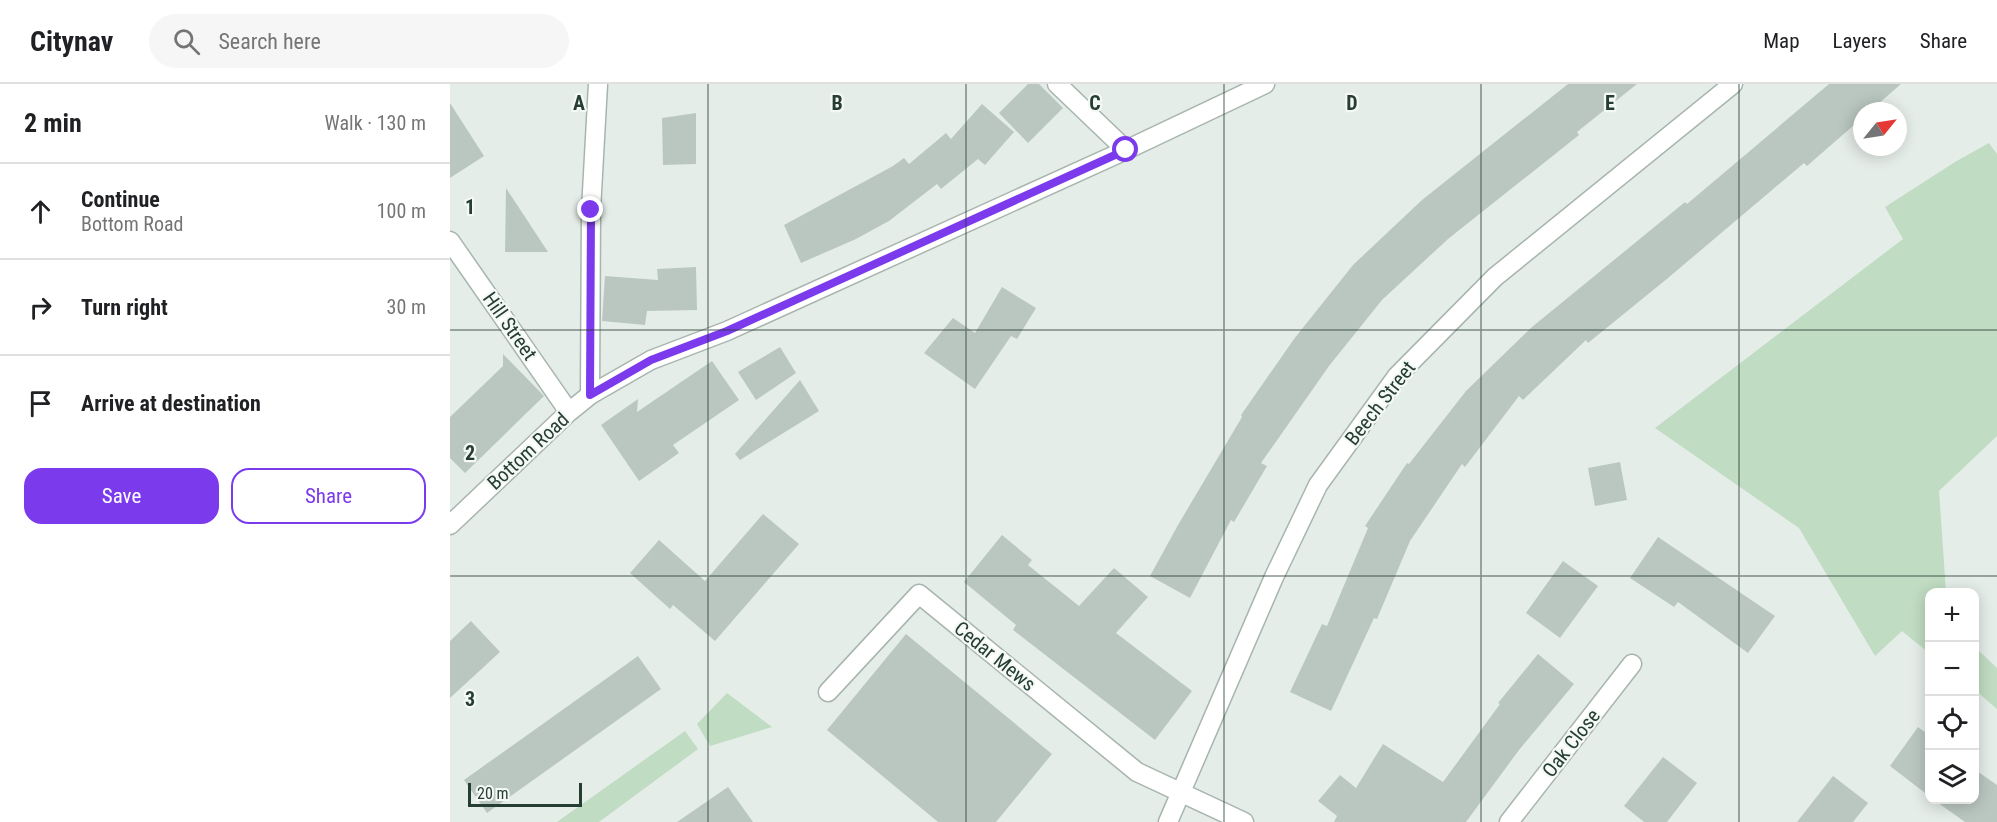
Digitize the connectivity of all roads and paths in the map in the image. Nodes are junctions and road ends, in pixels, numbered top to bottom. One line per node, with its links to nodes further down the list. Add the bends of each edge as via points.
1 (598, 84): 7 (street, via 591,210)
2 (1057, 84): 5 (street)
3 (1265, 84): 5 (street, Bottom Road)
4 (1733, 84): 12 (street, Beech Street, via 1495,277 1397,376 1318,485)
5 (1126, 150): 7 (street, Bottom Road, via 727,331 651,360)
6 (450, 240): 8 (street, Hill Street)
7 (590, 395): 8 (street, Bottom Road)
8 (569, 412): 9 (street, Bottom Road)
9 (450, 525)
10 (1632, 664): 15 (street, Oak Close)
11 (828, 692): 12 (street, Cedar Mews, via 919,594 1137,772)
12 (1180, 794): 13 (street, Beech Street); 14 (street)
13 (1168, 822)
14 (1244, 822)
15 (1509, 822)

